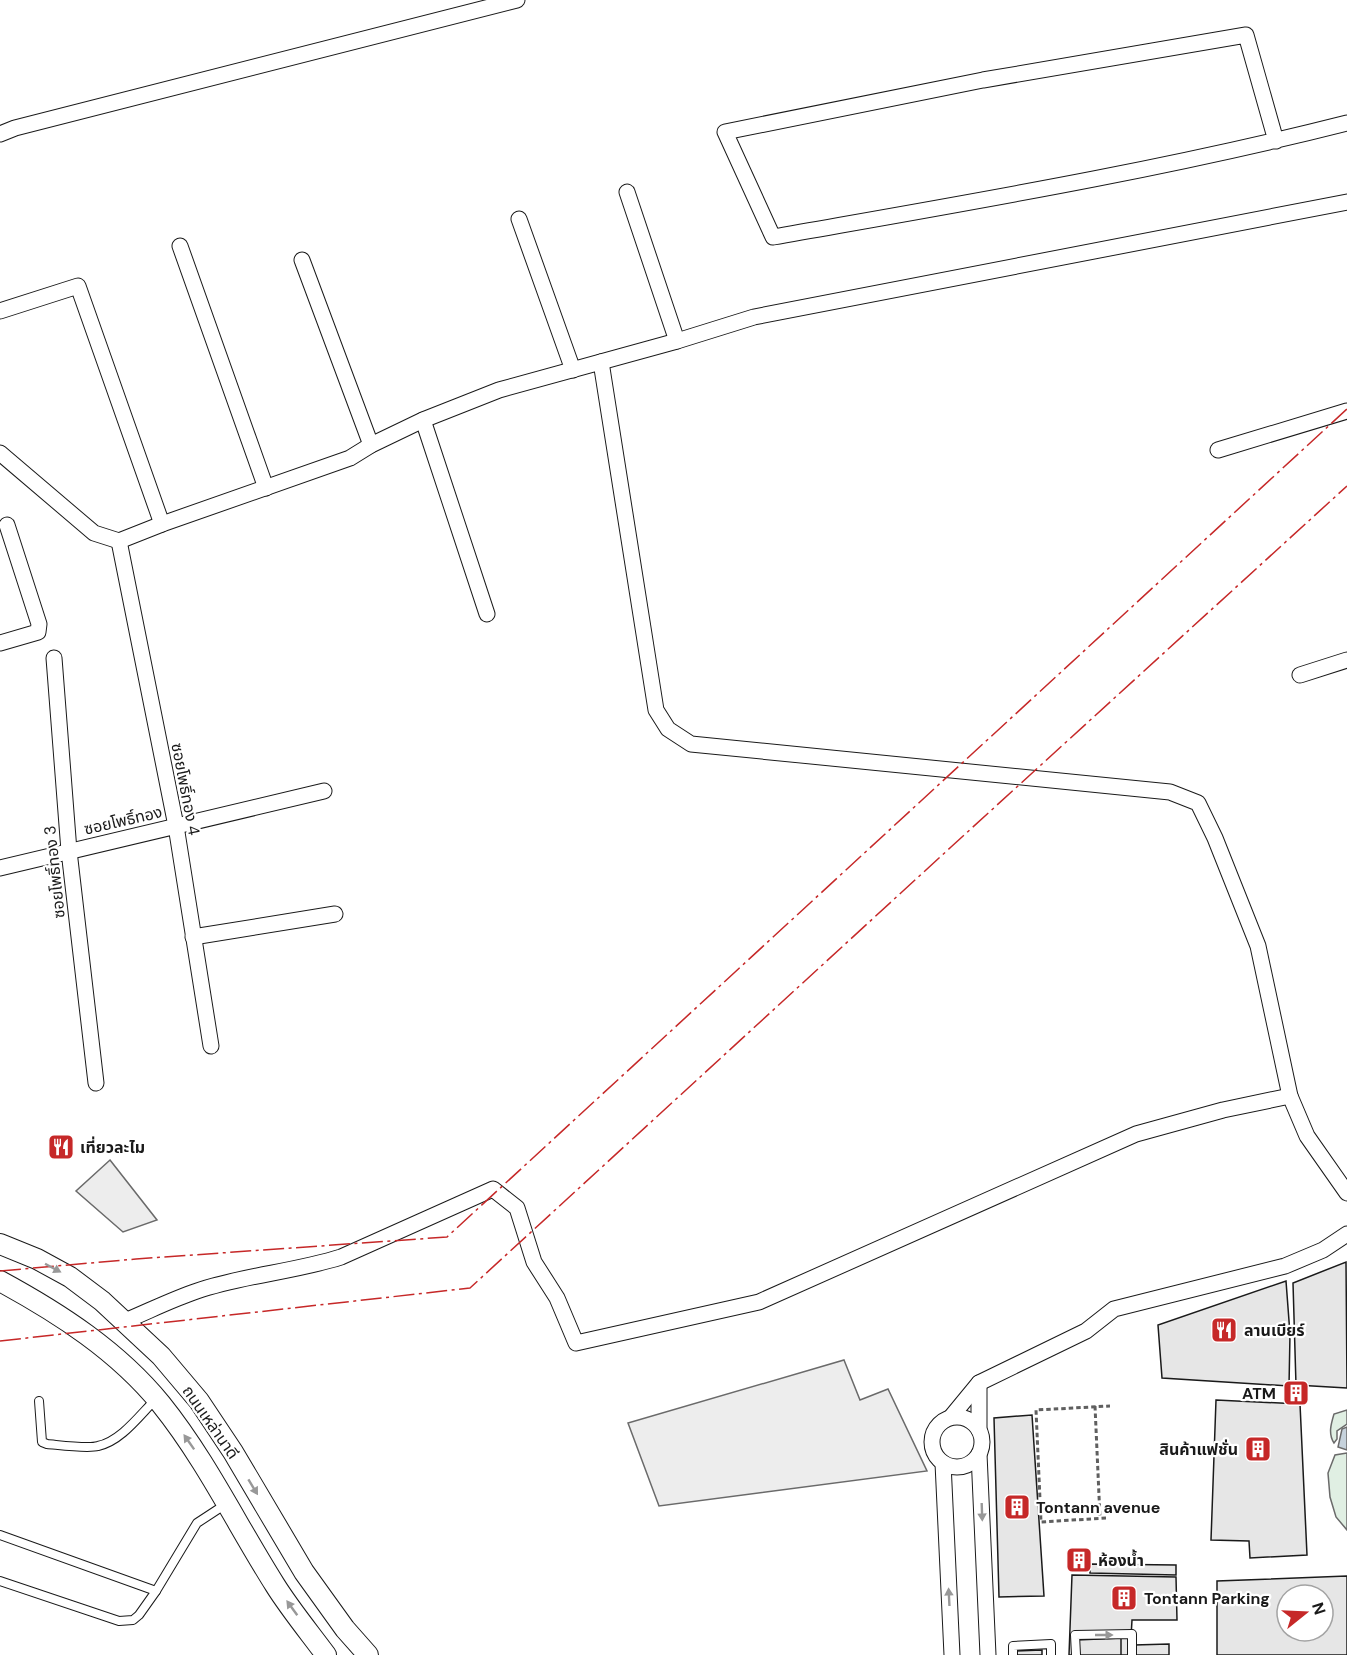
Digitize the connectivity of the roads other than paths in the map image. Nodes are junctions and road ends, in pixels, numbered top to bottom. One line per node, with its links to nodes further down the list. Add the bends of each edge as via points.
1 (517, 0): 3 (street)
2 (1347, 123): 4 (street)
3 (0, 134)
4 (1276, 141): 4 (street, via 1040,190 773,237 725,132 983,80 1246,35)
5 (627, 192): 11 (street)
6 (1347, 202): 11 (street, via 754,317)
7 (519, 219): 13 (street)
8 (180, 246): 19 (street)
9 (302, 260): 16 (street)
10 (0, 311): 20 (street, via 78,286)
11 (677, 341): 12 (street)
12 (601, 362): 13 (street); 36 (street, via 656,710 668,729 691,744 1170,792 1198,803 1258,946)
13 (573, 370): 15 (street, via 499,390)
14 (1347, 411): 17 (street)
15 (423, 420): 16 (street); 23 (street)
16 (370, 445): 19 (street, via 350,458)
17 (1218, 450)
18 (0, 453): 22 (street, via 94,533)
19 (266, 488): 20 (street)
20 (162, 524): 22 (street)
21 (7, 525): 24 (street, via 39,624 38,632)
22 (118, 541): 29 (street, ซอยโพธิ์ทอง 4)
23 (487, 614)
24 (0, 643)
25 (54, 658): 30 (street, ซอยโพธิ์ทอง 3)
26 (1347, 660): 27 (street)
27 (1300, 675)
28 (324, 791): 29 (street, ซอยโพธิ์ทอง)
29 (176, 826): 30 (street, ซอยโพธิ์ทอง); 33 (street, ซอยโพธิ์ทอง 4)
30 (69, 851): 31 (street, ซอยโพธิ์ทอง); 35 (street, ซอยโพธิ์ทอง 3)
31 (0, 867)
32 (335, 914): 33 (street)
33 (193, 937): 34 (street, ซอยโพธิ์ทอง 4)
34 (211, 1046)
35 (96, 1083)
36 (1290, 1096): 37 (street, via 1307,1136); 41 (street, via 1136,1134 759,1302 576,1343 557,1298 534,1262 516,1208 493,1189 341,1257 197,1291)
37 (1347, 1193)
38 (1347, 1234): 42 (street, via 1323,1250 1285,1266 1114,1309 1086,1331)
39 (0, 1244): 41 (main road, ถนนเหล่านาดี, one-way to 41, via 70,1277)
40 (0, 1281): 43 (main road, ถนนเหล่านาดี, via 95,1340)
41 (125, 1321): 54 (main road, ถนนเหล่านาดี, one-way to 54, via 199,1401 304,1572)
42 (979, 1383): 45 (street); 46 (street)
43 (156, 1399): 44 (lane, via 121,1434 97,1447 42,1442); 49 (main road, ถนนเหล่านาดี, one-way to 43)
44 (39, 1401)
45 (951, 1417): 46 (street, via 967,1419); 48 (street, via 943,1420 933,1434 933,1450)
46 (979, 1430): 47 (street)
47 (980, 1454): 48 (street, via 959,1467); 56 (street, one-way to 56)
48 (943, 1463): 55 (street, one-way to 48)
49 (227, 1503): 52 (lane, via 198,1523); 53 (main road, ถนนเหล่านาดี, one-way to 49, via 276,1586)
50 (0, 1535): 52 (lane)
51 (0, 1581): 52 (lane, via 119,1620 133,1620)
52 (156, 1591)
53 (326, 1655)
54 (368, 1655)
55 (952, 1655)
56 (988, 1655)
57 (1013, 1655): 58 (lane, via 1013,1646 1051,1644)
58 (1051, 1655)
59 (1076, 1655): 60 (lane, one-way to 60, via 1075,1635 1132,1634)
60 (1132, 1655)

